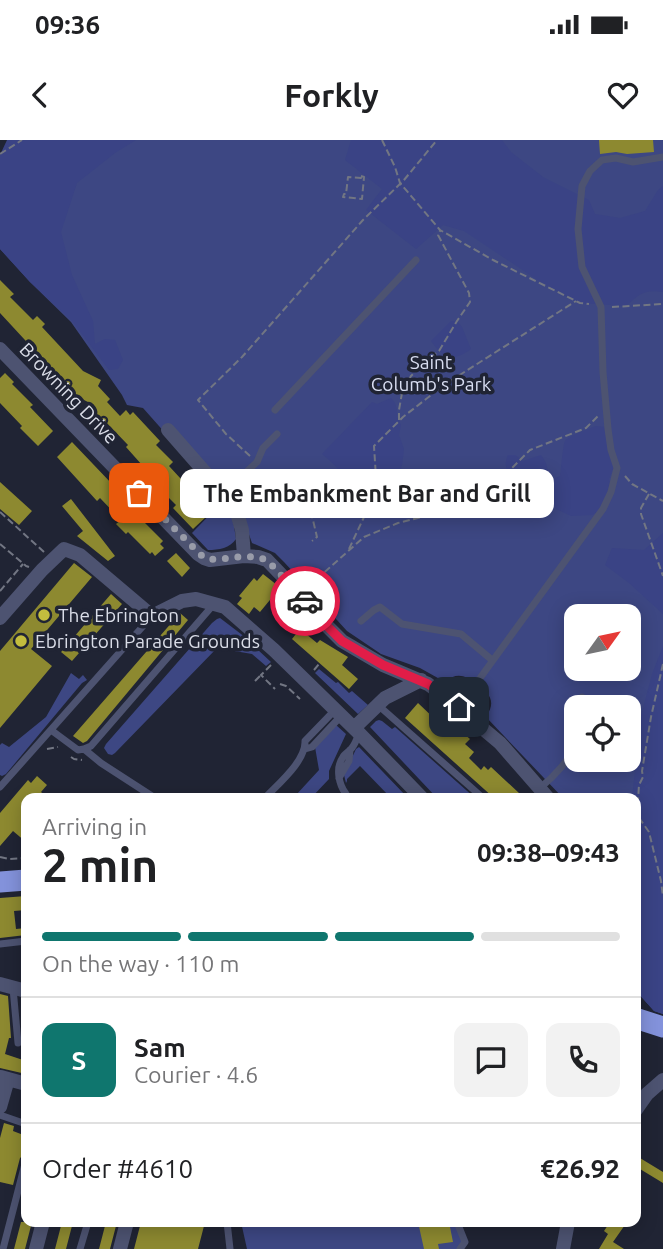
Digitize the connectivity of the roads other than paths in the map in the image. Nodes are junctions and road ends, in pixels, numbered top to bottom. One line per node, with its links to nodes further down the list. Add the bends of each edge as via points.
1 (663, 157): 13 (lane, via 633,162 602,160 582,186 578,229 582,267 601,307 603,372 617,468 603,509)
2 (416, 260): 4 (lane)
3 (0, 349): 8 (street, Browning Drive, via 198,554 210,560)
4 (275, 410)
5 (168, 430): 7 (street)
6 (276, 434): 7 (lane, via 257,463)
7 (224, 494): 8 (street, via 237,513)
8 (244, 556): 14 (street, via 267,560 342,641)
9 (214, 604): 10 (street, via 182,601); 17 (street, via 251,628); 20 (lane)
10 (152, 616): 11 (street, via 74,552 64,549); 18 (lane)
11 (0, 618)
12 (361, 621): 13 (lane, via 380,607 402,624 461,634)
13 (492, 660): 16 (lane)
14 (421, 680): 15 (street, via 385,698); 16 (street)
15 (379, 706): 19 (street); 27 (lane)
16 (459, 707): 28 (street, via 500,743)
17 (335, 710): 19 (street); 24 (lane, via 305,741 296,765)
18 (51, 730): 20 (lane, via 69,745); 22 (lane)
19 (357, 731): 25 (lane, via 340,778); 26 (street)
20 (84, 749): 23 (lane)
21 (564, 762): 28 (lane)
22 (0, 788)
23 (147, 793)
24 (270, 793)
25 (345, 793)
26 (417, 793)
27 (477, 793)
28 (544, 793)
29 (21, 880): 30 (highway)
30 (0, 882)
31 (21, 942): 32 (lane)
32 (0, 944)
33 (13, 987): 36 (lane)
34 (641, 1020): 35 (highway)
35 (663, 1027)
36 (18, 1043)
37 (4, 1078): 39 (street); 41 (street)
38 (663, 1080): 40 (street)
39 (21, 1083)
40 (641, 1102)
41 (0, 1107)
42 (0, 1115): 43 (lane)
43 (21, 1122)
44 (21, 1179): 51 (lane)
45 (42, 1227): 52 (street)
46 (87, 1227): 53 (lane)
47 (126, 1227): 54 (street)
48 (228, 1227): 55 (lane)
49 (459, 1227): 56 (lane, via 465,1242)
50 (567, 1227): 57 (street)
51 (3, 1249)
52 (36, 1249)
53 (80, 1249)
54 (120, 1249)
55 (230, 1249)
56 (460, 1249)
57 (563, 1249)

